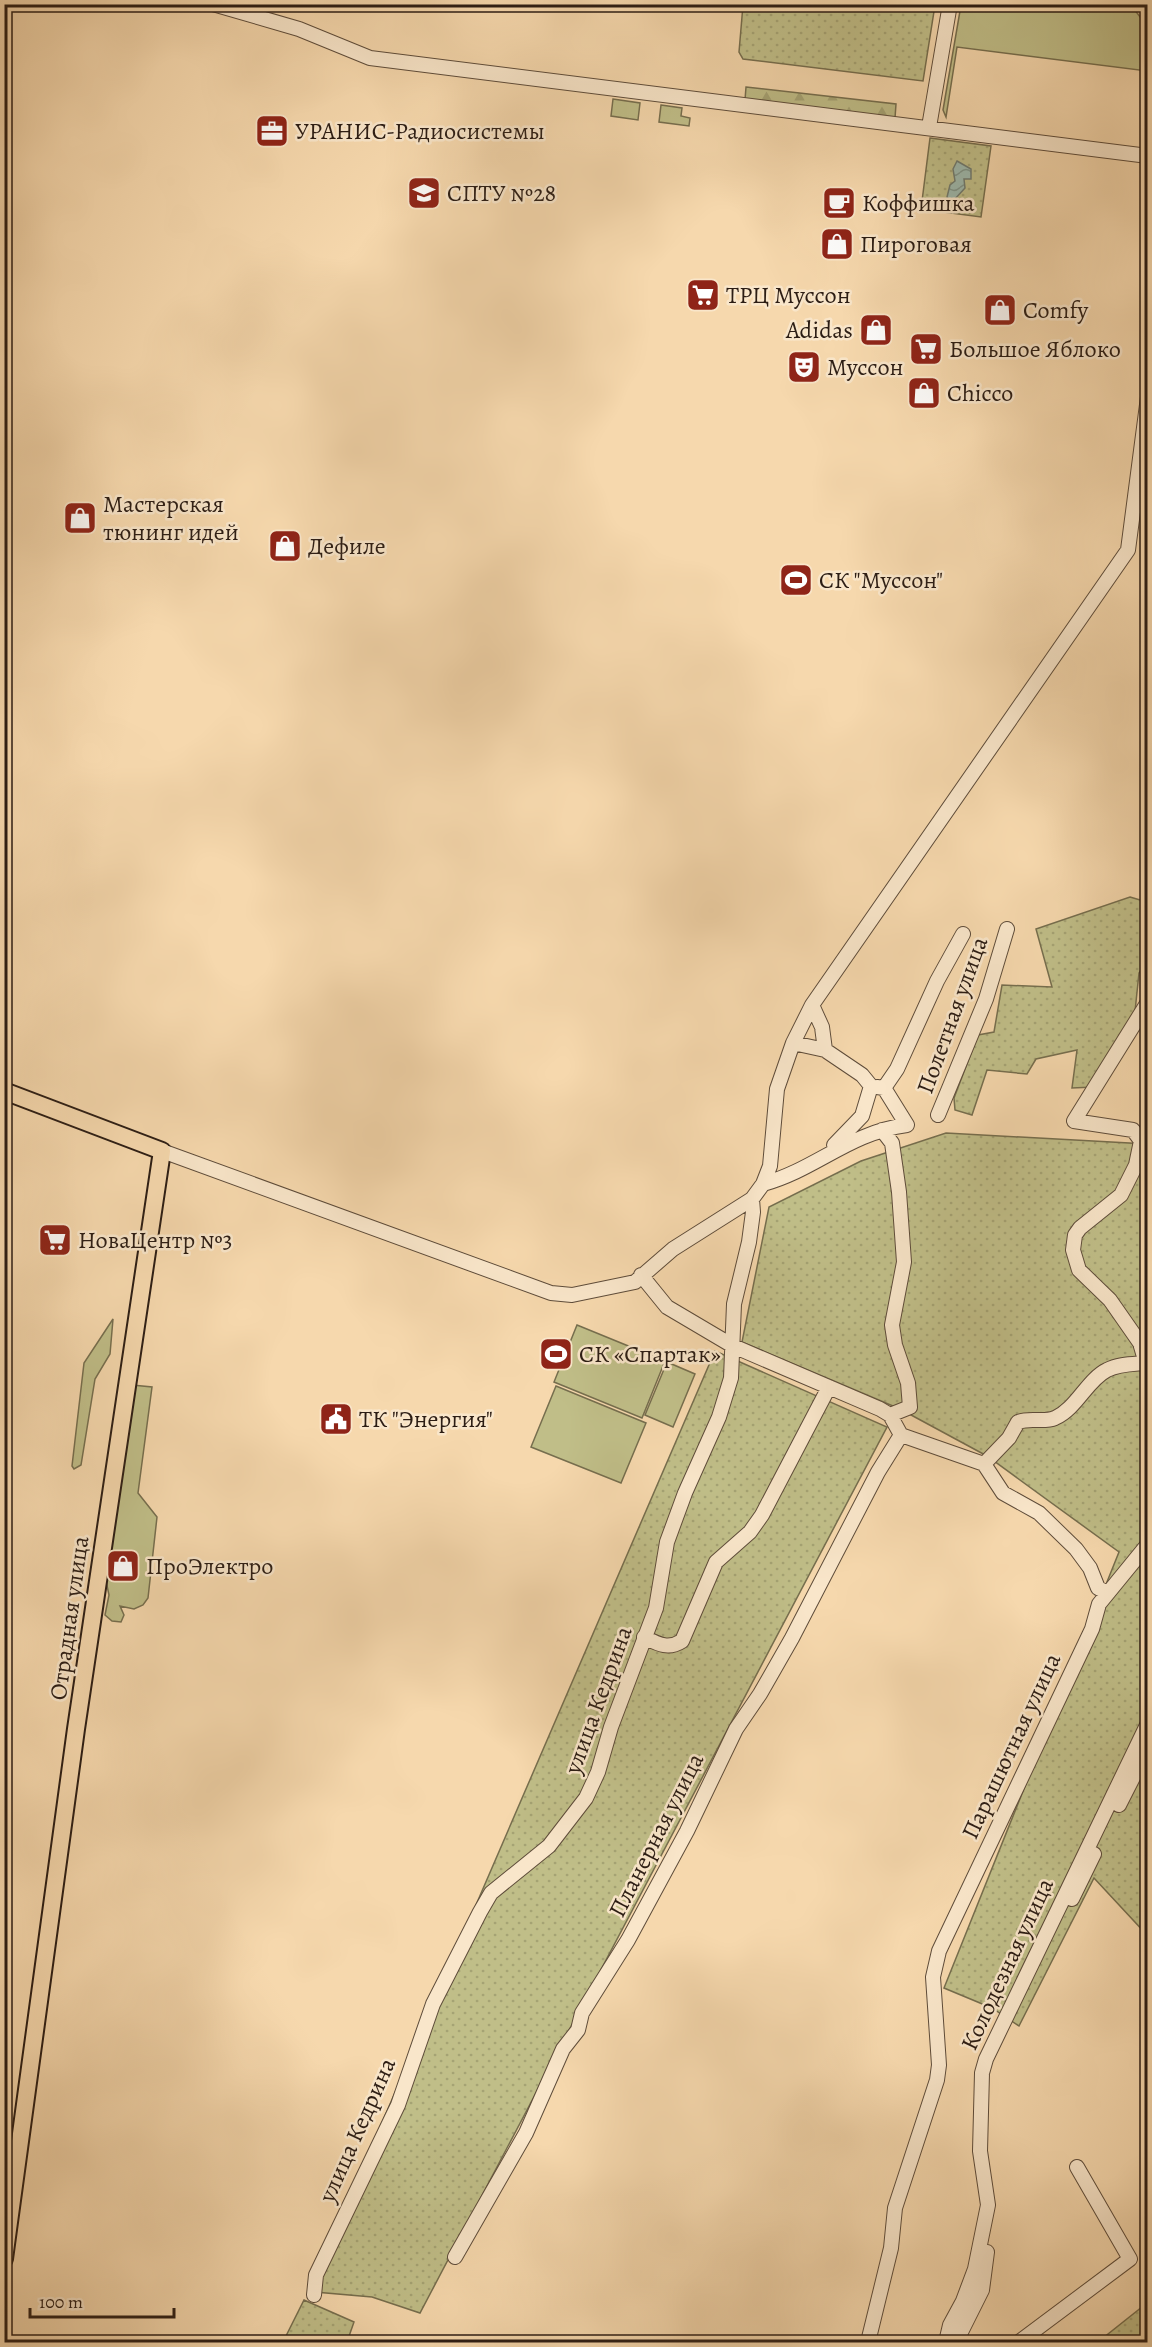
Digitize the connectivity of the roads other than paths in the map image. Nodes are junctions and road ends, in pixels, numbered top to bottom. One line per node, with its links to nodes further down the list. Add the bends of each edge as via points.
1 (213, 4): 3 (street, via 299,29 370,58)
2 (950, 4): 3 (street)
3 (929, 127): 4 (street)
4 (1148, 156)
5 (1148, 398): 9 (street, via 1128,550)
6 (1007, 930): 14 (street, Полетная улица, via 986,999)
7 (963, 934): 12 (street, via 897,1069)
8 (1148, 1002): 21 (street, via 1074,1121 1137,1133 1141,1141 1136,1165 1121,1195 1080,1228 1072,1250 1079,1270)
9 (812, 1005): 10 (street); 11 (street, via 822,1027)
10 (793, 1043): 11 (street); 18 (street, via 777,1089 770,1166)
11 (825, 1050): 12 (street)
12 (877, 1087): 15 (street, via 907,1125); 17 (street, via 862,1116)
13 (4, 1090): 16 (main road)
14 (938, 1115)
15 (882, 1130): 17 (street, via 858,1137); 25 (street, via 892,1143 898,1192 904,1262 892,1325 908,1383 909,1407)
16 (162, 1151): 20 (street, via 551,1293 592,1292 635,1282); 35 (main road, Отрадная улица)
17 (824, 1155): 18 (street, via 787,1177)
18 (763, 1184): 19 (street)
19 (752, 1199): 20 (street, via 673,1249); 22 (street, улица Кедрина, via 749,1242 734,1304)
20 (641, 1275): 22 (street, via 667,1307)
21 (1144, 1339): 23 (street)
22 (733, 1346): 24 (street); 30 (street, улица Кедрина, via 731,1378 668,1542 656,1608)
23 (1146, 1366): 27 (street, via 1106,1370 1083,1396 1054,1419 1018,1422 1009,1438)
24 (829, 1388): 25 (street); 30 (street, via 762,1515 750,1532 716,1562 682,1641 664,1647)
25 (890, 1415): 26 (street)
26 (901, 1435): 27 (street); 34 (street, Планерная улица, via 792,1638 736,1729 687,1831 628,1940 582,2013 578,2030 563,2049 526,2133)
27 (984, 1464): 29 (street, via 1003,1493 1039,1513 1076,1548 1098,1588)
28 (1148, 1544): 29 (street, Парашютная улица)
29 (1108, 1593): 37 (street, Парашютная улица, via 1099,1604 1092,1629 939,1951 933,1977 937,2080 896,2208 891,2248)
30 (644, 1637): 36 (street, улица Кедрина, via 586,1798 549,1846 491,1893 433,2004 398,2105 316,2275)
31 (1148, 1723): 38 (street, Колодезная улица, via 986,2059 982,2073 980,2151 988,2205 975,2269)
32 (1148, 1748): 39 (street, Колодезная улица, via 993,2062 989,2163 997,2199 982,2290)
33 (1077, 2167): 40 (street, via 1130,2259)
34 (455, 2257)
35 (4, 2259)
36 (314, 2295)
37 (868, 2343)
38 (946, 2343)
39 (956, 2343)
40 (1019, 2343)

